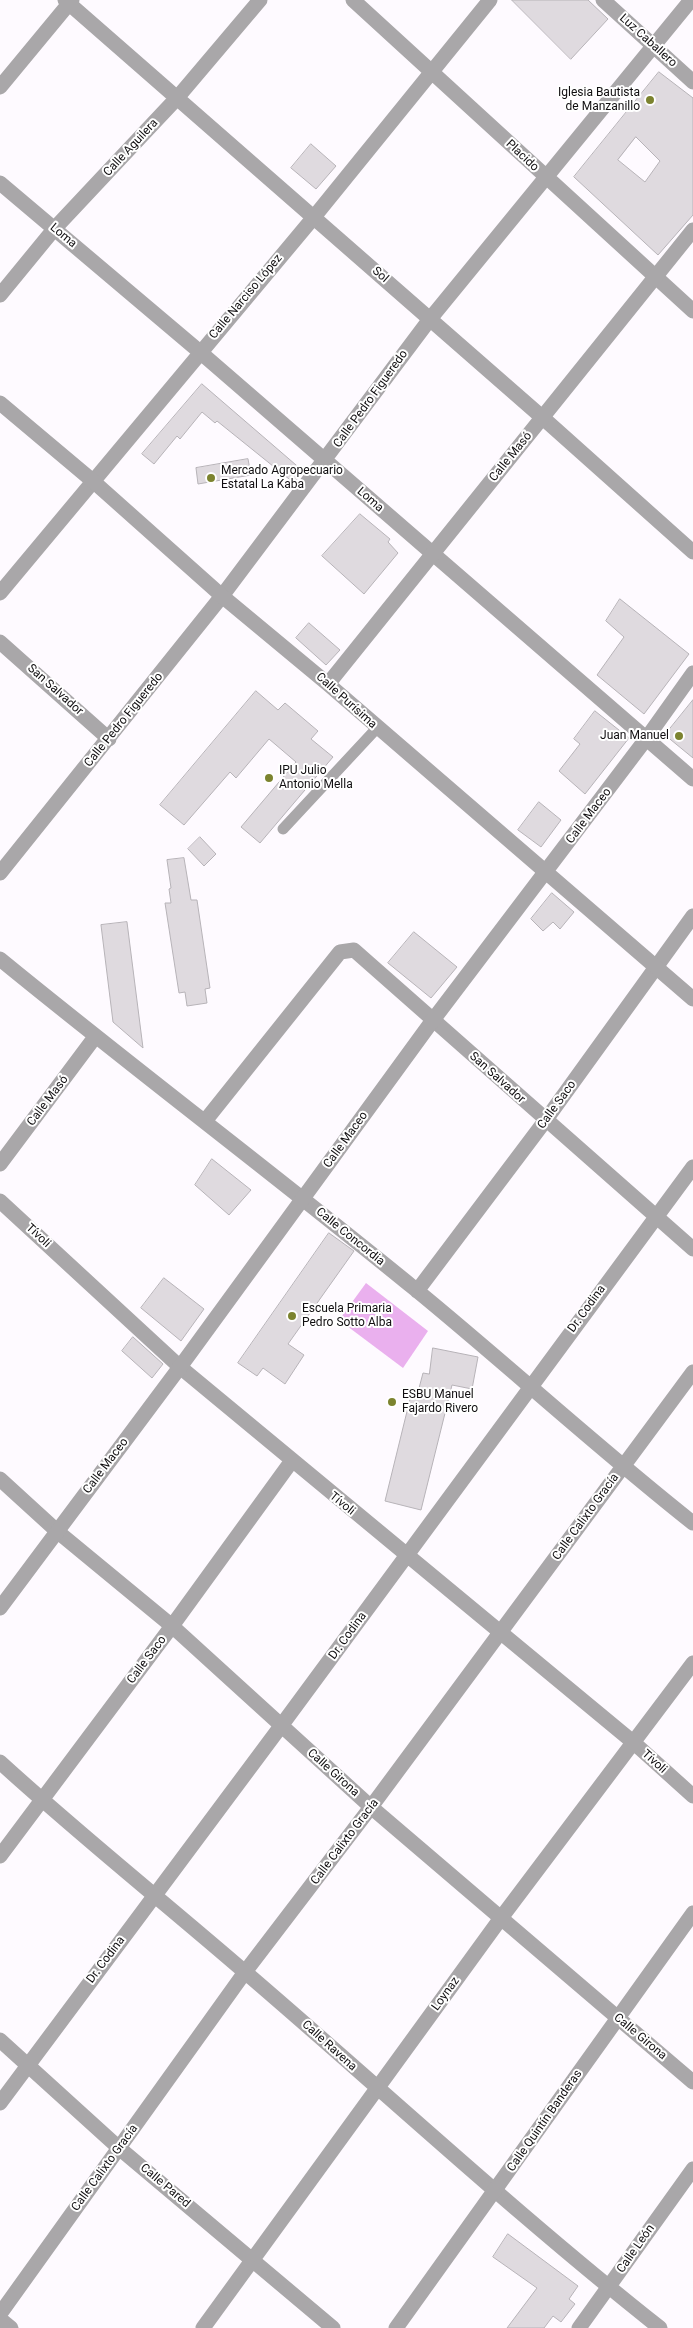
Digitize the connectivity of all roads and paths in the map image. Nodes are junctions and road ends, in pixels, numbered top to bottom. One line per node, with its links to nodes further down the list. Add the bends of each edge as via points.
1 (260, 0): 11 (street, Calle Aguilera)
2 (353, 0): 8 (street, Placido)
3 (490, 0): 8 (street, Calle Narciso López)
4 (603, 0): 7 (street, Luz Caballero)
5 (691, 0): 7 (street, Calle Pedro Figueredo)
6 (69, 1): 10 (street); 11 (street, Sol)
7 (654, 46): 9 (street, Luz Caballero); 12 (street, Calle Pedro Figueredo)
8 (433, 72): 12 (street, Placido); 14 (street, Calle Narciso López)
9 (693, 82)
10 (0, 87)
11 (177, 98): 14 (street, Sol); 15 (street, Calle Aguilera)
12 (545, 177): 17 (street, Placido); 20 (street, Calle Pedro Figueredo)
13 (0, 184): 15 (street, Loma)
14 (314, 217): 20 (street, Sol); 21 (street, Calle Narciso López)
15 (55, 228): 18 (street, Calle Aguilera); 21 (street, Loma)
16 (693, 230): 17 (street, Calle Masó)
17 (655, 276): 19 (street, Placido); 23 (street, Calle Masó)
18 (0, 294)
19 (693, 311)
20 (430, 319): 23 (street, Sol); 24 (street, Calle Pedro Figueredo)
21 (200, 352): 24 (street, Loma); 25 (street, Calle Narciso López)
22 (0, 402): 25 (street, Calle Purísima)
23 (544, 418): 26 (street, Sol); 27 (street, Calle Masó)
24 (325, 462): 27 (street, Loma); 29 (street, Calle Pedro Figueredo)
25 (94, 482): 28 (street, Calle Narciso López); 29 (street, Calle Purísima)
26 (693, 552)
27 (432, 555): 32 (street, Calle Masó); 35 (street, Loma)
28 (0, 593)
29 (222, 596): 32 (street, Calle Purísima); 34 (street, Calle Pedro Figueredo)
30 (0, 642): 34 (street, San Salvador)
31 (693, 673): 35 (street, Calle Maceo)
32 (328, 684): 33 (street, Calle Purísima)
33 (377, 728): 37 (lane); 39 (street, Calle Purísima)
34 (109, 739): 38 (street, Calle Pedro Figueredo)
35 (646, 740): 36 (street, Loma); 39 (street, Calle Maceo)
36 (693, 779)
37 (283, 829)
38 (2, 865)
39 (545, 874): 42 (street, Calle Purísima); 44 (street, Calle Maceo)
40 (693, 916): 42 (street, Calle Saco)
41 (0, 959): 45 (street, Calle Concordia)
42 (656, 969): 43 (street, Calle Purísima); 47 (street, Calle Saco)
43 (693, 999)
44 (433, 1020): 46 (street, San Salvador, via 354,950 340,952); 47 (street, San Salvador); 50 (street, Calle Maceo)
45 (96, 1038): 46 (street, Calle Concordia); 48 (street, Calle Masó)
46 (204, 1121): 50 (street, Calle Concordia)
47 (545, 1121): 52 (street, San Salvador); 54 (street, Calle Saco)
48 (0, 1164)
49 (693, 1167): 52 (street, Dr. Codina)
50 (304, 1199): 54 (street, Calle Concordia); 55 (street, Calle Maceo)
51 (0, 1201): 55 (street, Tívoli)
52 (656, 1216): 53 (street, San Salvador); 57 (street, Dr. Codina)
53 (693, 1249)
54 (417, 1290): 57 (street, Calle Concordia)
55 (180, 1368): 58 (street, Tívoli); 62 (street, Calle Maceo)
56 (693, 1372): 59 (street, Calle Calixto Gracía)
57 (531, 1385): 59 (street, Calle Concordia); 63 (street, Dr. Codina)
58 (291, 1462): 63 (street, Tívoli); 65 (street, Calle Saco)
59 (623, 1467): 61 (street, Calle Concordia); 66 (street, Calle Calixto Gracía)
60 (0, 1480): 62 (street, Calle Girona)
61 (693, 1523)
62 (58, 1532): 64 (street, Calle Maceo); 65 (street, Calle Girona)
63 (406, 1556): 66 (street, Tívoli); 68 (street, Dr. Codina)
64 (0, 1608)
65 (172, 1626): 68 (street, Calle Girona); 72 (street, Calle Saco)
66 (500, 1632): 69 (street, Tívoli); 73 (street, Calle Calixto Gracía)
67 (693, 1663): 69 (street, Loynaz)
68 (281, 1726): 73 (street, Calle Girona); 75 (street, Dr. Codina)
69 (632, 1742): 71 (street, Tívoli); 77 (street, Loynaz)
70 (0, 1762): 72 (street, Calle Ravena)
71 (693, 1796)
72 (41, 1799): 74 (street, Calle Saco); 75 (street, Calle Ravena)
73 (371, 1807): 77 (street, Calle Girona); 78 (street, Calle Calixto Gracía)
74 (0, 1856)
75 (153, 1896): 78 (street, Calle Ravena); 81 (street, Dr. Codina)
76 (693, 1913): 79 (street, Calle Quintín Banderas)
77 (501, 1918): 79 (street, Calle Girona); 83 (street, Loynaz)
78 (245, 1972): 83 (street, Calle Ravena); 85 (street, Calle Calixto Gracía)
79 (618, 2019): 82 (street, Calle Girona); 87 (street, Calle Quintín Banderas)
80 (0, 2040): 81 (street, Calle Pared)
81 (27, 2065): 84 (street, Dr. Codina); 85 (street, Calle Pared)
82 (693, 2082)
83 (376, 2088): 87 (street, Calle Ravena); 88 (street, Loynaz)
84 (0, 2102)
85 (119, 2148): 88 (street, Calle Pared); 90 (street, Calle Calixto Gracía)
86 (693, 2169): 89 (street, Calle León)
87 (496, 2192): 89 (street, Calle Ravena); 95 (street, Calle Quintín Banderas)
88 (253, 2259): 93 (street, Loynaz); 94 (street, Calle Pared)
89 (609, 2288): 96 (street, Calle León); 97 (street, Calle Ravena)
90 (0, 2314)
91 (0, 2319): 92 (street)
92 (11, 2328)
93 (203, 2328)
94 (334, 2328)
95 (396, 2328)
96 (579, 2328)
97 (660, 2328)

